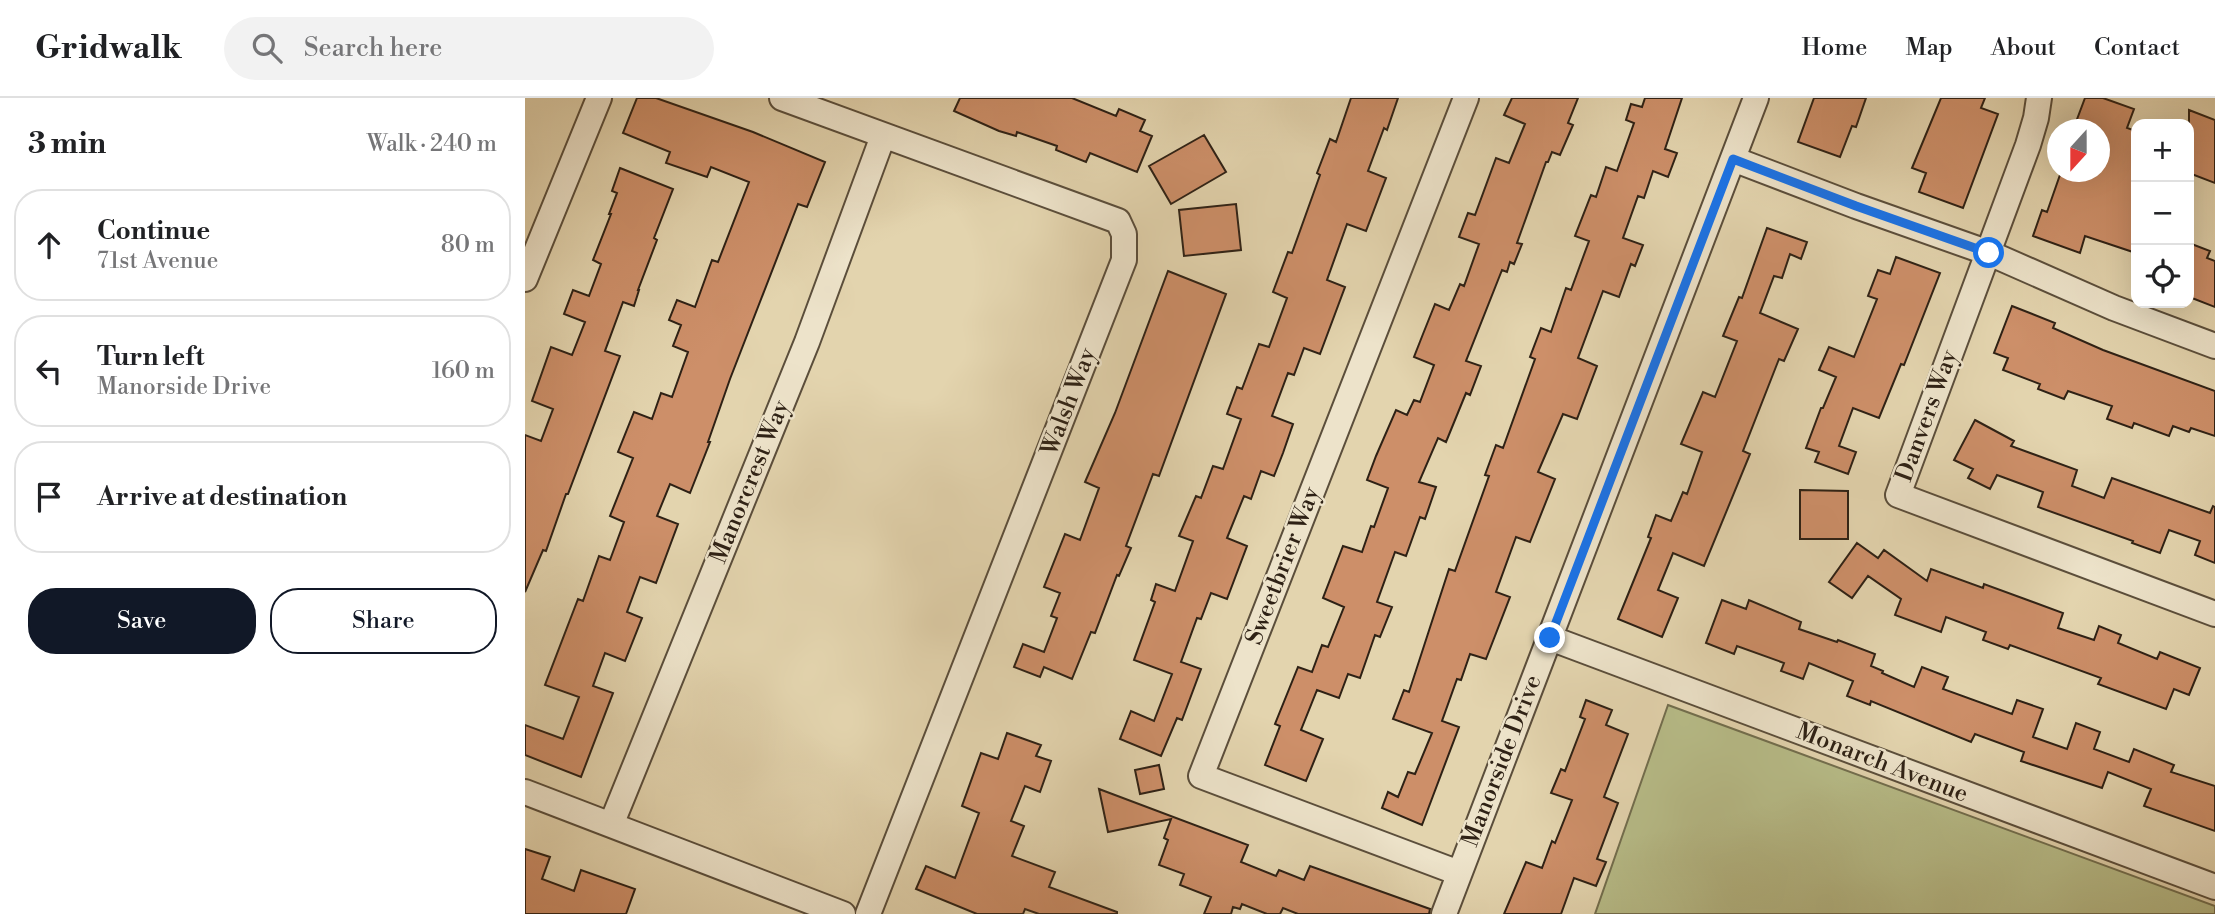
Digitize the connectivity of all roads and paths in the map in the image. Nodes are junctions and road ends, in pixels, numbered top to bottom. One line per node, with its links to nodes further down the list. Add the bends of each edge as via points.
1 (599, 98): 9 (street)
2 (782, 98): 6 (street, Walsh Way)
3 (1466, 98): 15 (street, Sweetbrier Way, via 1201,776)
4 (1756, 98): 7 (street, Manorside Drive)
5 (2039, 98): 8 (street, Danvers Way, via 2028,145)
6 (883, 136): 14 (street, Manorcrest Way, via 807,342); 18 (street, Walsh Way, via 1118,221 1124,234 1124,260)
7 (1733, 159): 8 (street); 12 (street, Manorside Drive)
8 (1989, 253): 10 (street); 11 (street, Danvers Way, via 1898,495)
9 (525, 279)
10 (2215, 346)
11 (2215, 614)
12 (1550, 638): 15 (street, Manorside Drive); 16 (street, Monarch Avenue)
13 (525, 792): 14 (street)
14 (611, 825): 17 (street)
15 (1459, 873): 19 (street, Manorside Drive)
16 (2215, 887)
17 (843, 914)
18 (868, 914)
19 (1444, 914)

